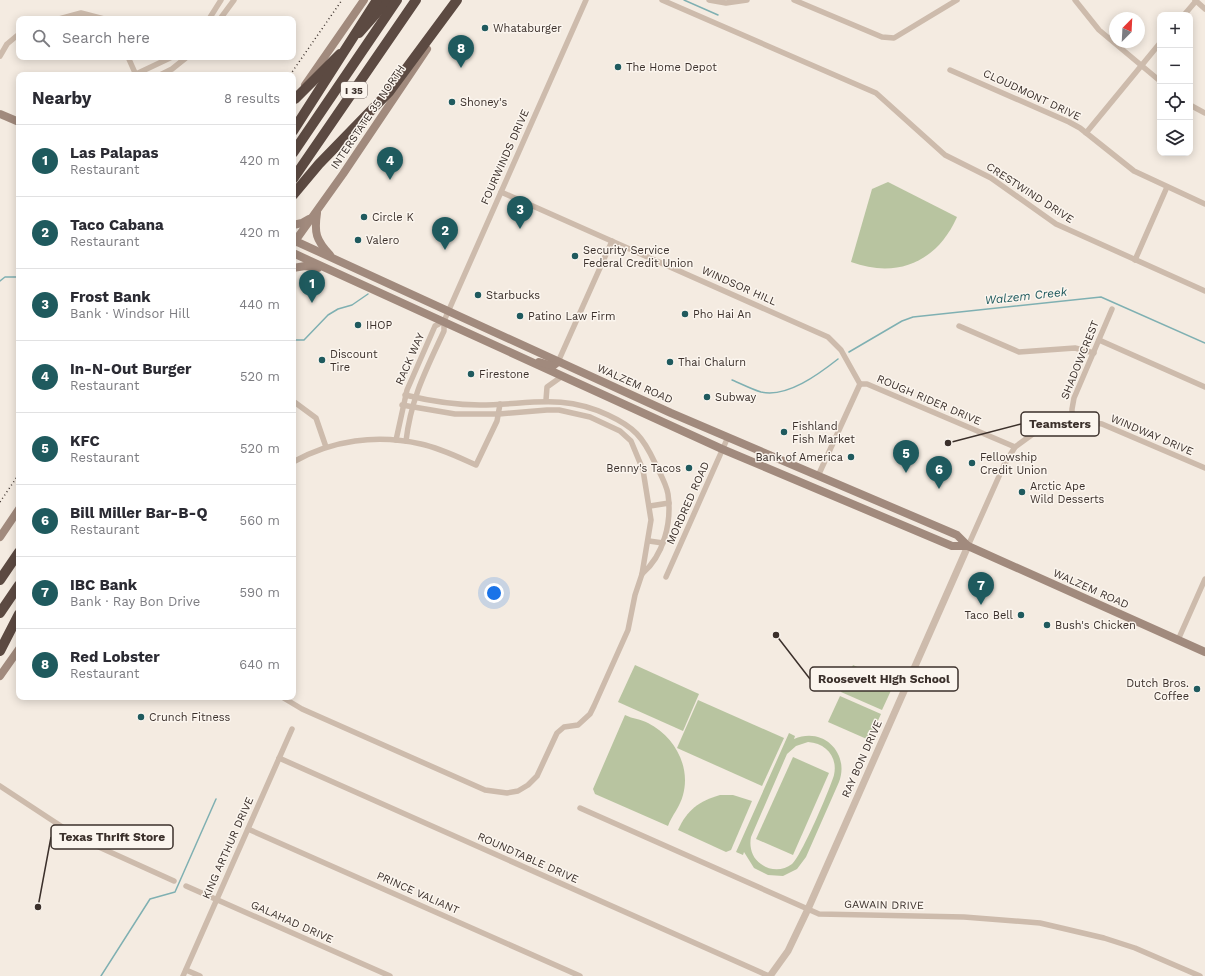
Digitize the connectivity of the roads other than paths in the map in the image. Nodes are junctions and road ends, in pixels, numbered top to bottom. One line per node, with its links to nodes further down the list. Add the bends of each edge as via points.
1 (221, 0): 21 (street)
2 (234, 0): 22 (street)
3 (364, 0): 35 (main road)
4 (377, 0): 41 (highway, bridge)
5 (388, 0): 36 (highway)
6 (397, 0): 43 (highway, I 35)
7 (416, 0): 44 (highway, I 35)
8 (458, 0): 46 (highway, via 394,86); 49 (main road, INTERSTATE 35 NORTH)
9 (586, 0): 47 (street, FOURWINDS DRIVE)
10 (662, 0): 56 (street, CRESTWIND DRIVE, via 876,93 950,158 991,178 1056,224)
11 (709, 0): 12 (street, via 726,3)
12 (747, 0)
13 (794, 0): 14 (street, via 882,37 894,38)
14 (957, 0)
15 (1075, 0): 29 (street, via 1099,30)
16 (1195, 0): 17 (street); 18 (street)
17 (1205, 8)
18 (1186, 12)
19 (68, 16): 20 (street, via 81,12)
20 (94, 16)
21 (211, 16)
22 (222, 16)
23 (16, 36): 25 (street, via 7,44)
24 (1157, 47): 29 (street)
25 (0, 56)
26 (129, 60): 31 (street)
27 (166, 60): 32 (street)
28 (183, 60): 33 (street)
29 (1141, 66): 34 (street); 42 (street)
30 (950, 70): 42 (street, CLOUDMONT DRIVE, via 1069,122)
31 (134, 72)
32 (141, 72)
33 (166, 72)
34 (1157, 79)
35 (296, 98)
36 (296, 99)
37 (1193, 107): 38 (street)
38 (1205, 113)
39 (0, 114): 40 (main road)
40 (16, 121)
41 (296, 126)
42 (1086, 133): 45 (street, CLOUDMONT DRIVE, via 1134,171)
43 (296, 148)
44 (296, 175)
45 (1167, 187): 48 (street, CLOUDMONT DRIVE); 56 (street)
46 (296, 191)
47 (501, 192): 52 (street, WINDSOR HILL); 61 (street, FOURWINDS DRIVE)
48 (1205, 204)
49 (317, 211): 50 (main road, via 302,223); 51 (main road, INTERSTATE 35 NORTH); 55 (main road, via 316,236)
50 (296, 224)
51 (296, 239)
52 (612, 241): 67 (street); 69 (street, WINDSOR HILL, via 828,337 841,350)
53 (296, 243): 55 (main road, WALZEM ROAD)
54 (296, 254): 58 (main road, WALZEM ROAD)
55 (333, 258): 61 (main road, WALZEM ROAD)
56 (1135, 260): 59 (street, CRESTWIND DRIVE)
57 (296, 268): 58 (main road, via 305,266)
58 (330, 270): 62 (main road, WALZEM ROAD)
59 (1205, 290)
60 (1112, 309): 64 (street, SHADOWCREST)
61 (448, 312): 62 (street, FOURWINDS DRIVE); 67 (main road, WALZEM ROAD)
62 (444, 322): 66 (main road, WALZEM ROAD); 71 (street, RACK WAY, via 435,326); 72 (street, RACK WAY, via 444,331)
63 (959, 326): 65 (street, via 1019,352 1075,348)
64 (1099, 340): 65 (street, SHADOWCREST); 70 (street)
65 (1094, 353): 79 (street, SHADOWCREST, via 1074,398)
66 (512, 354): 67 (main road, via 551,366); 68 (main road, WALZEM ROAD)
67 (558, 362): 80 (main road, WALZEM ROAD)
68 (561, 377): 73 (street, via 547,387); 85 (main road, WALZEM ROAD)
69 (860, 384): 84 (street, ROUGH RIDER DRIVE, via 868,384); 89 (street, ROUGH RIDER DRIVE)
70 (1205, 387)
71 (405, 395): 72 (street); 76 (street, RACK WAY)
72 (414, 397): 75 (street, via 437,403); 77 (street, RACK WAY)
73 (546, 400): 75 (street); 90 (street, via 577,403 594,408 634,429 648,449 667,490)
74 (296, 403): 83 (street, via 316,418)
75 (500, 404): 78 (street)
76 (402, 405): 77 (street); 81 (street, RACK WAY)
77 (411, 407): 78 (street, via 455,414); 82 (street, RACK WAY)
78 (499, 414): 82 (street, via 476,465 429,446); 91 (street, via 559,410 590,417 620,431 631,441 638,453)
79 (1072, 420): 84 (street, WINDWAY DRIVE, via 1044,427); 87 (street, WINDWAY DRIVE, via 1102,424)
80 (728, 437): 85 (street, MORDRED ROAD); 89 (main road, WALZEM ROAD)
81 (396, 440): 82 (street); 83 (street, via 352,440)
82 (406, 442)
83 (326, 447): 86 (street)
84 (1015, 447): 96 (street, WINDWAY DRIVE, via 1004,465)
85 (722, 449): 88 (main road, WALZEM ROAD); 99 (street, MORDRED ROAD)
86 (296, 461)
87 (1205, 468)
88 (771, 470): 89 (main road, via 810,479); 96 (main road, WALZEM ROAD, via 952,546)
89 (818, 476): 96 (main road, WALZEM ROAD, via 957,535)
90 (669, 503): 91 (street); 95 (street)
91 (650, 506): 94 (street)
92 (16, 513): 93 (main road)
93 (0, 537)
94 (649, 541): 95 (street); 98 (street)
95 (663, 543): 98 (street, via 651,566)
96 (968, 546): 105 (main road, WALZEM ROAD); 119 (street, RAY BON DRIVE)
97 (16, 556): 101 (highway)
98 (642, 574): 110 (street, via 628,630 590,714 578,725 564,727 557,733 537,776 518,791 507,793 485,790)
99 (666, 577)
100 (1205, 579): 105 (street)
101 (0, 580)
102 (16, 588): 103 (highway)
103 (0, 612)
104 (16, 620): 106 (highway)
105 (1178, 640): 107 (main road, WALZEM ROAD)
106 (0, 651)
107 (1205, 652)
108 (16, 653): 109 (main road)
109 (0, 676)
110 (287, 700)
111 (292, 729): 112 (street, KING ARTHUR DRIVE)
112 (279, 758): 115 (street, KING ARTHUR DRIVE); 125 (street, ROUNDTABLE DRIVE)
113 (0, 786): 116 (street, via 79,838)
114 (580, 808): 119 (street, GAWAIN DRIVE)
115 (248, 829): 118 (street, KING ARTHUR DRIVE); 124 (street, PRINCE VALIANT)
116 (174, 881)
117 (186, 886): 118 (street, GALAHAD DRIVE)
118 (216, 899): 120 (street, KING ARTHUR DRIVE); 123 (street, GALAHAD DRIVE)
119 (808, 909): 125 (street, RAY BON DRIVE, via 788,951); 126 (street, GAWAIN DRIVE, via 819,914 964,917 1040,923 1135,948)
120 (186, 970): 121 (street, KING ARTHUR DRIVE); 122 (street)
121 (183, 976)
122 (200, 976)
123 (390, 976)
124 (580, 976)
125 (770, 976)
126 (1200, 976)

